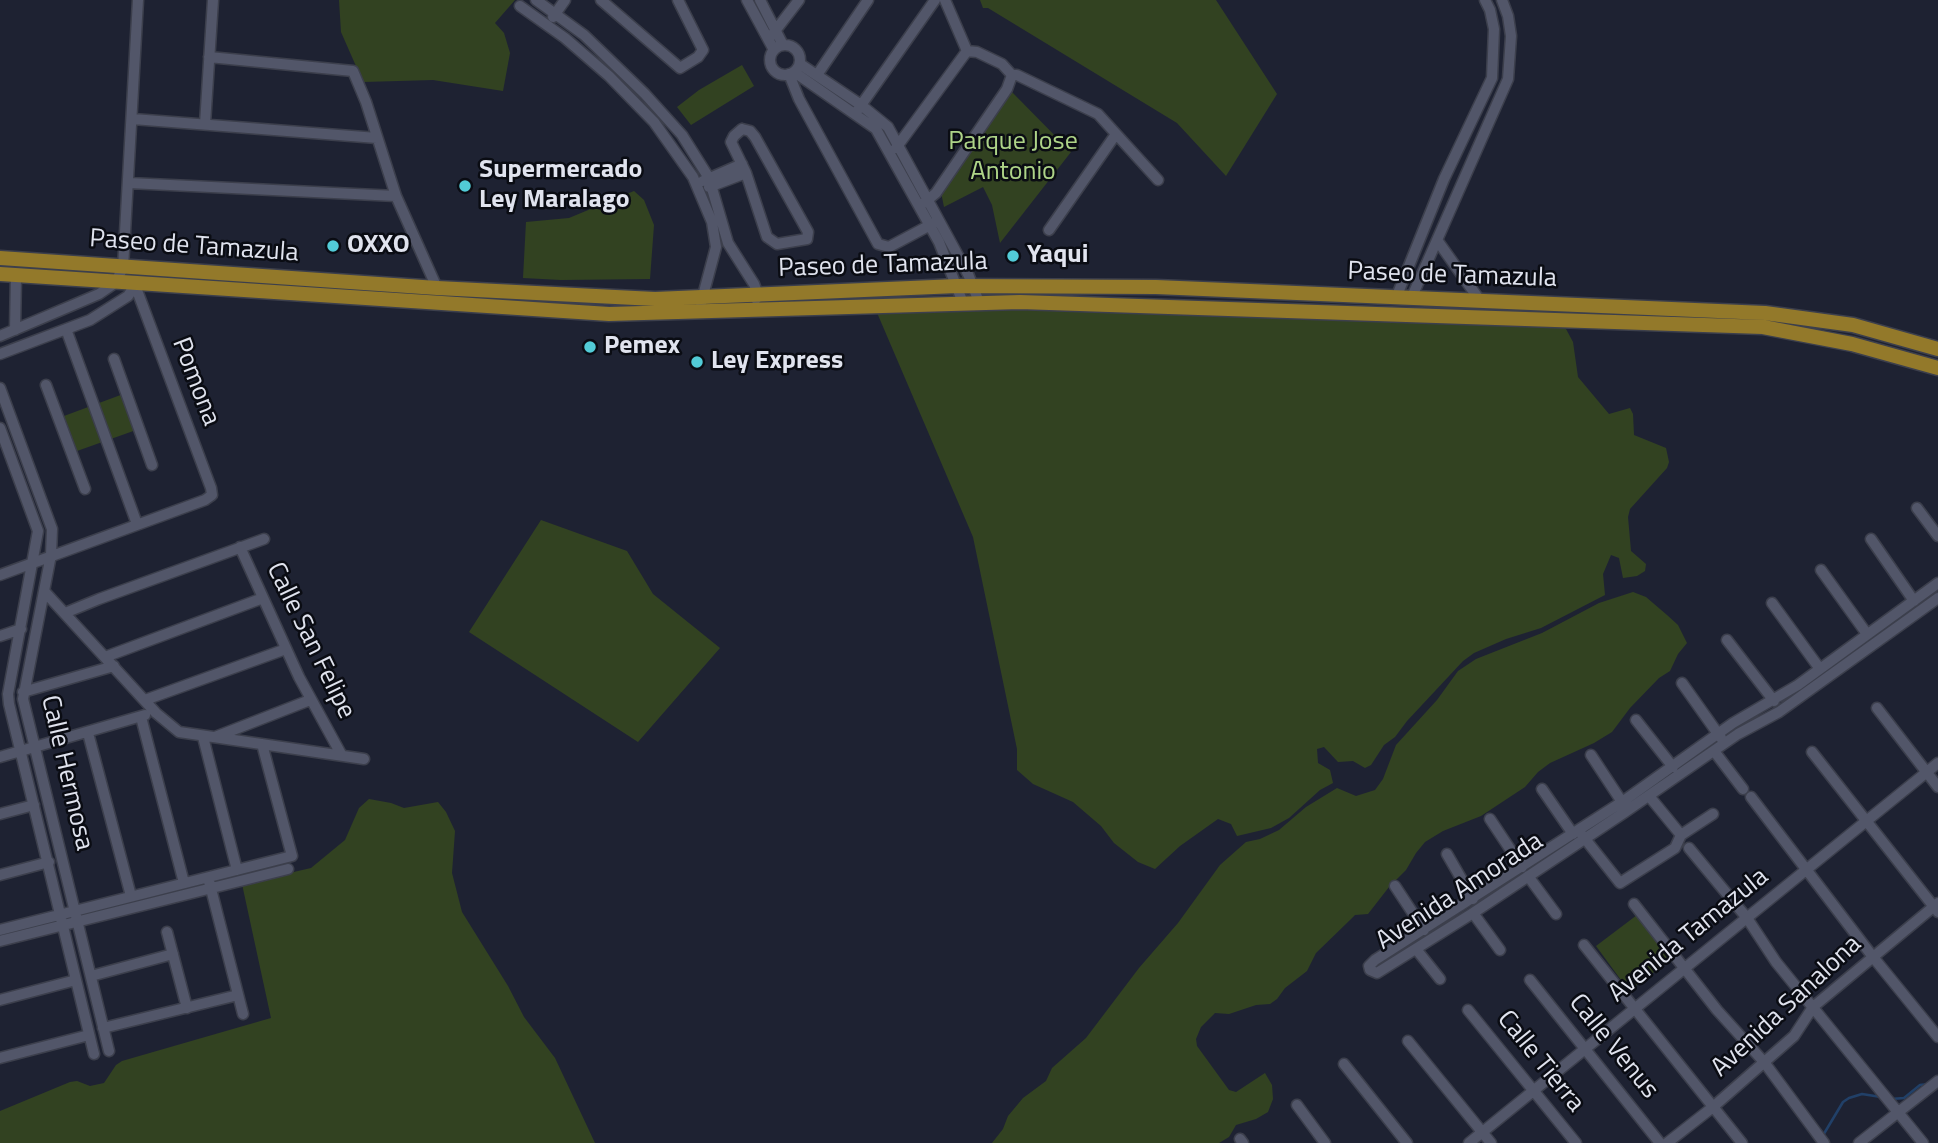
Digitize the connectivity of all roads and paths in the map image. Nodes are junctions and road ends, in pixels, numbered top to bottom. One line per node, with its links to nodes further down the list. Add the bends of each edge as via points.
1 (138, 0): 26 (street)
2 (213, 0): 20 (street)
3 (536, 0): 16 (street)
4 (565, 0): 16 (street)
5 (678, 0): 14 (street, via 703,50 680,68)
6 (747, 0): 18 (street)
7 (760, 0): 18 (street)
8 (799, 0): 18 (street)
9 (868, 0): 22 (street)
10 (935, 0): 24 (street)
11 (945, 0): 19 (street)
12 (1485, 0): 29 (street, via 1494,29 1492,78)
13 (1502, 0): 32 (street, via 1508,16 1508,79)
14 (608, 2)
15 (520, 6): 17 (street)
16 (552, 7): 17 (street); 25 (street)
17 (543, 22): 27 (street, via 584,53)
18 (775, 41): 21 (street, via 796,50); 21 (street, via 772,67 779,73)
19 (967, 51): 23 (street, via 1002,64); 35 (street)
20 (209, 57): 28 (street); 33 (street, via 353,71)
21 (794, 70): 22 (street); 24 (street); 44 (street, via 799,99 878,244 889,247)
22 (817, 75): 24 (street)
23 (1012, 75): 30 (street, via 1098,114); 42 (street, via 944,182)
24 (858, 109): 35 (street, via 881,119)
25 (663, 114): 27 (street, via 662,121); 31 (street)
26 (133, 120): 28 (street); 39 (street)
27 (654, 122): 34 (street)
28 (205, 124): 33 (street)
29 (1468, 127): 32 (street); 63 (street)
30 (1116, 134): 37 (street); 45 (street)
31 (682, 135): 34 (street); 38 (street)
32 (1483, 135): 46 (street)
33 (377, 138): 41 (street)
34 (671, 143): 40 (street)
35 (895, 149): 42 (street)
36 (744, 169): 36 (street, via 767,237 777,244 807,239 808,232 755,137 744,129 731,142); 38 (street)
37 (1157, 180)
38 (711, 182): 40 (street); 43 (street)
39 (129, 183): 41 (street); 50 (street)
40 (698, 187): 43 (street)
41 (396, 196): 59 (street)
42 (924, 203): 44 (street)
43 (717, 220): 47 (street); 48 (street)
44 (934, 223): 57 (street); 58 (street)
45 (1049, 230)
46 (1437, 240): 64 (street); 67 (street)
47 (731, 251): 48 (street); 60 (street)
48 (714, 253): 61 (street)
49 (0, 258): 50 (main road, Paseo de Tamazula)
50 (123, 268): 51 (main road, Paseo de Tamazula); 54 (street)
51 (145, 270): 55 (street); 56 (main road, Paseo de Tamazula)
52 (0, 274): 53 (main road, Paseo de Tamazula)
53 (16, 275): 54 (main road, Paseo de Tamazula); 73 (street)
54 (115, 283): 55 (main road, Paseo de Tamazula); 73 (street)
55 (135, 285): 65 (main road, Paseo de Tamazula); 72 (street, via 113,308); 85 (street, Pomona, via 212,495)
56 (393, 285): 59 (main road, Paseo de Tamazula); 65 (main road)
57 (957, 286): 58 (main road, Paseo de Tamazula); 60 (main road, Paseo de Tamazula); 68 (street)
58 (973, 286): 63 (main road, Paseo de Tamazula, via 1156,287); 66 (street)
59 (437, 288): 62 (main road, Paseo de Tamazula)
60 (758, 295): 61 (main road, Paseo de Tamazula); 69 (street)
61 (702, 297): 62 (main road, Paseo de Tamazula); 71 (street)
62 (617, 298): 70 (main road, via 580,306)
63 (1396, 298): 64 (main road, Paseo de Tamazula)
64 (1411, 299): 67 (main road, Paseo de Tamazula)
65 (393, 300): 70 (main road, Paseo de Tamazula)
66 (979, 302): 68 (main road, Paseo de Tamazula); 78 (main road, Paseo de Tamazula, via 1763,327 1852,344)
67 (1480, 302): 75 (main road, Paseo de Tamazula, via 1765,313 1853,325)
68 (963, 303): 69 (main road, Paseo de Tamazula)
69 (750, 310): 71 (main road, Paseo de Tamazula)
70 (570, 313): 71 (main road, Paseo de Tamazula)
71 (698, 313)
72 (66, 329): 76 (street); 85 (street)
73 (15, 330): 74 (street)
74 (0, 336)
75 (1938, 349)
76 (0, 354)
77 (114, 359): 82 (street)
78 (1938, 368)
79 (46, 384): 83 (street)
80 (0, 388): 90 (street, Calle Hermosa, via 50,521)
81 (0, 428): 91 (street, Calle Hermosa, via 38,531)
82 (152, 465)
83 (85, 489)
84 (1917, 508): 86 (street)
85 (137, 524): 90 (street)
86 (1938, 536)
87 (264, 539): 89 (street)
88 (1871, 540): 98 (street)
89 (240, 547): 96 (street, Calle San Felipe); 100 (street)
90 (51, 555): 91 (street); 95 (street, Calle Hermosa)
91 (33, 562): 93 (street); 101 (street, Calle Hermosa)
92 (1821, 570): 102 (street)
93 (0, 575)
94 (1938, 583): 98 (street, Avenida Amorada)
95 (44, 591): 100 (street); 111 (street, Calle Hermosa)
96 (263, 598): 105 (street, Calle San Felipe); 106 (street)
97 (1938, 598): 107 (street, Avenida Amorada)
98 (1914, 601): 102 (street, Avenida Amorada)
99 (1772, 603): 109 (street)
100 (65, 613): 106 (street)
101 (21, 629): 103 (street); 112 (street, Calle Hermosa)
102 (1867, 634): 107 (street, Avenida Amorada)
103 (0, 636)
104 (1727, 640): 115 (street)
105 (286, 649): 113 (street); 114 (street, Calle San Felipe)
106 (105, 657): 108 (street)
107 (1840, 661): 109 (street, Avenida Amorada); 122 (street, Avenida Amorada, via 1779,712)
108 (114, 666): 111 (street); 113 (street)
109 (1820, 669): 115 (street, Avenida Amorada)
110 (1682, 683): 122 (street)
111 (23, 692): 124 (street, Calle Hermosa)
112 (4, 700): 125 (street, Calle Hermosa)
113 (145, 700): 117 (street)
114 (310, 700): 121 (street); 128 (street, Calle San Felipe)
115 (1774, 701): 122 (street, Avenida Amorada, via 1732,723)
116 (1877, 708): 134 (street)
117 (156, 713): 118 (street); 121 (street, via 178,732)
118 (141, 717): 120 (street); 155 (street)
119 (1636, 720): 133 (street)
120 (88, 733): 124 (street); 157 (street)
121 (208, 737): 123 (street); 150 (street)
122 (1721, 738): 126 (street, Avenida Amorada); 133 (street, Avenida Amorada)
123 (262, 744): 128 (street); 150 (street, via 292,856)
124 (35, 747): 125 (street); 163 (street, Calle Hermosa)
125 (21, 751): 130 (street); 139 (street, Calle Hermosa)
126 (1714, 751): 137 (street, Avenida Amorada); 152 (street)
127 (1812, 752): 143 (street)
128 (341, 754): 131 (street)
129 (1591, 755): 138 (street)
130 (0, 757)
131 (364, 759)
132 (1938, 763): 134 (street, Avenida Tamazula)
133 (1672, 767): 138 (street, Avenida Amorada)
134 (1928, 773): 135 (street); 143 (street, Avenida Tamazula)
135 (1938, 787)
136 (1542, 789): 144 (street)
137 (1648, 796): 144 (street, Avenida Amorada); 145 (street)
138 (1622, 802): 144 (street, Avenida Amorada)
139 (34, 805): 140 (street); 148 (street, Calle Hermosa)
140 (0, 814)
141 (1713, 814): 145 (street)
142 (1490, 819): 151 (street)
143 (1867, 821): 152 (street, Avenida Tamazula); 160 (street)
144 (1578, 834): 145 (street, via 1620,883 1675,848); 151 (street, Avenida Amorada)
145 (1681, 835)
146 (1689, 848): 164 (street)
147 (1447, 854): 158 (street)
148 (49, 862): 153 (street); 165 (street, Calle Hermosa)
149 (289, 869): 154 (street)
150 (237, 870): 154 (street)
151 (1525, 871): 158 (street, Avenida Amorada); 161 (street, Avenida Amorada); 162 (street)
152 (1807, 871): 164 (street, Avenida Tamazula); 175 (street)
153 (0, 874)
154 (209, 882): 155 (street); 163 (street); 181 (street)
155 (184, 883): 157 (street)
156 (1395, 886): 168 (street)
157 (131, 896): 163 (street)
158 (1473, 899): 166 (street, Avenida Amorada)
159 (1634, 904): 176 (street)
160 (1937, 907): 175 (street, Avenida Sanalona)
161 (1473, 913): 166 (street, Avenida Amorada); 173 (street)
162 (1556, 914)
163 (77, 916): 165 (street); 177 (street, Calle Hermosa)
164 (1747, 918): 176 (street, Avenida Tamazula); 183 (street)
165 (62, 919): 167 (street); 170 (street); 178 (street, Calle Hermosa)
166 (1439, 927): 168 (street, Avenida Amorada); 172 (street, Avenida Amorada)
167 (0, 930)
168 (1424, 930): 172 (street, Avenida Amorada, via 1375,960 1370,970 1377,973)
169 (167, 932): 174 (street)
170 (0, 941)
171 (1584, 944): 185 (street)
172 (1416, 949): 179 (street)
173 (1500, 950)
174 (173, 954): 177 (street); 184 (street)
175 (1873, 957): 183 (street, Avenida Sanalona); 190 (street)
176 (1685, 968): 185 (street, Avenida Tamazula); 196 (street)
177 (91, 976): 188 (street, Calle Hermosa)
178 (76, 979): 182 (street); 189 (street, Calle Hermosa)
179 (1440, 979)
180 (1530, 980): 192 (street, Calle Venus)
181 (238, 995): 184 (street); 187 (street)
182 (0, 1000)
183 (1813, 1007): 196 (street, Avenida Sanalona, via 1794,1036); 202 (street)
184 (187, 1008): 188 (street)
185 (1635, 1009): 192 (street, Avenida Tamazula); 201 (street)
186 (1468, 1010): 199 (street, Calle Tierra)
187 (243, 1014)
188 (103, 1028): 193 (street, Calle Hermosa)
189 (89, 1035): 194 (street, Calle Hermosa); 195 (street)
190 (1938, 1037)
191 (1408, 1041): 203 (street)
192 (1585, 1049): 199 (street, Avenida Tamazula); 209 (street, Calle Venus)
193 (109, 1051)
194 (94, 1054)
195 (0, 1058)
196 (1764, 1062): 201 (street, Avenida Sanalona); 212 (street)
197 (1344, 1064): 205 (street)
198 (1938, 1081): 202 (street)
199 (1534, 1090): 203 (street, Avenida Tamazula); 208 (street, Calle Tierra)
200 (1297, 1105): 204 (street)
201 (1713, 1107): 210 (street, Avenida Sanalona); 211 (street)
202 (1898, 1112): 213 (street); 214 (street)
203 (1482, 1132): 206 (street, Avenida Tamazula); 207 (street)
204 (1325, 1143)
205 (1407, 1143)
206 (1469, 1143)
207 (1491, 1143)
208 (1576, 1143)
209 (1660, 1143)
210 (1667, 1143)
211 (1742, 1143)
212 (1824, 1143)
213 (1859, 1143)
214 (1923, 1143)

